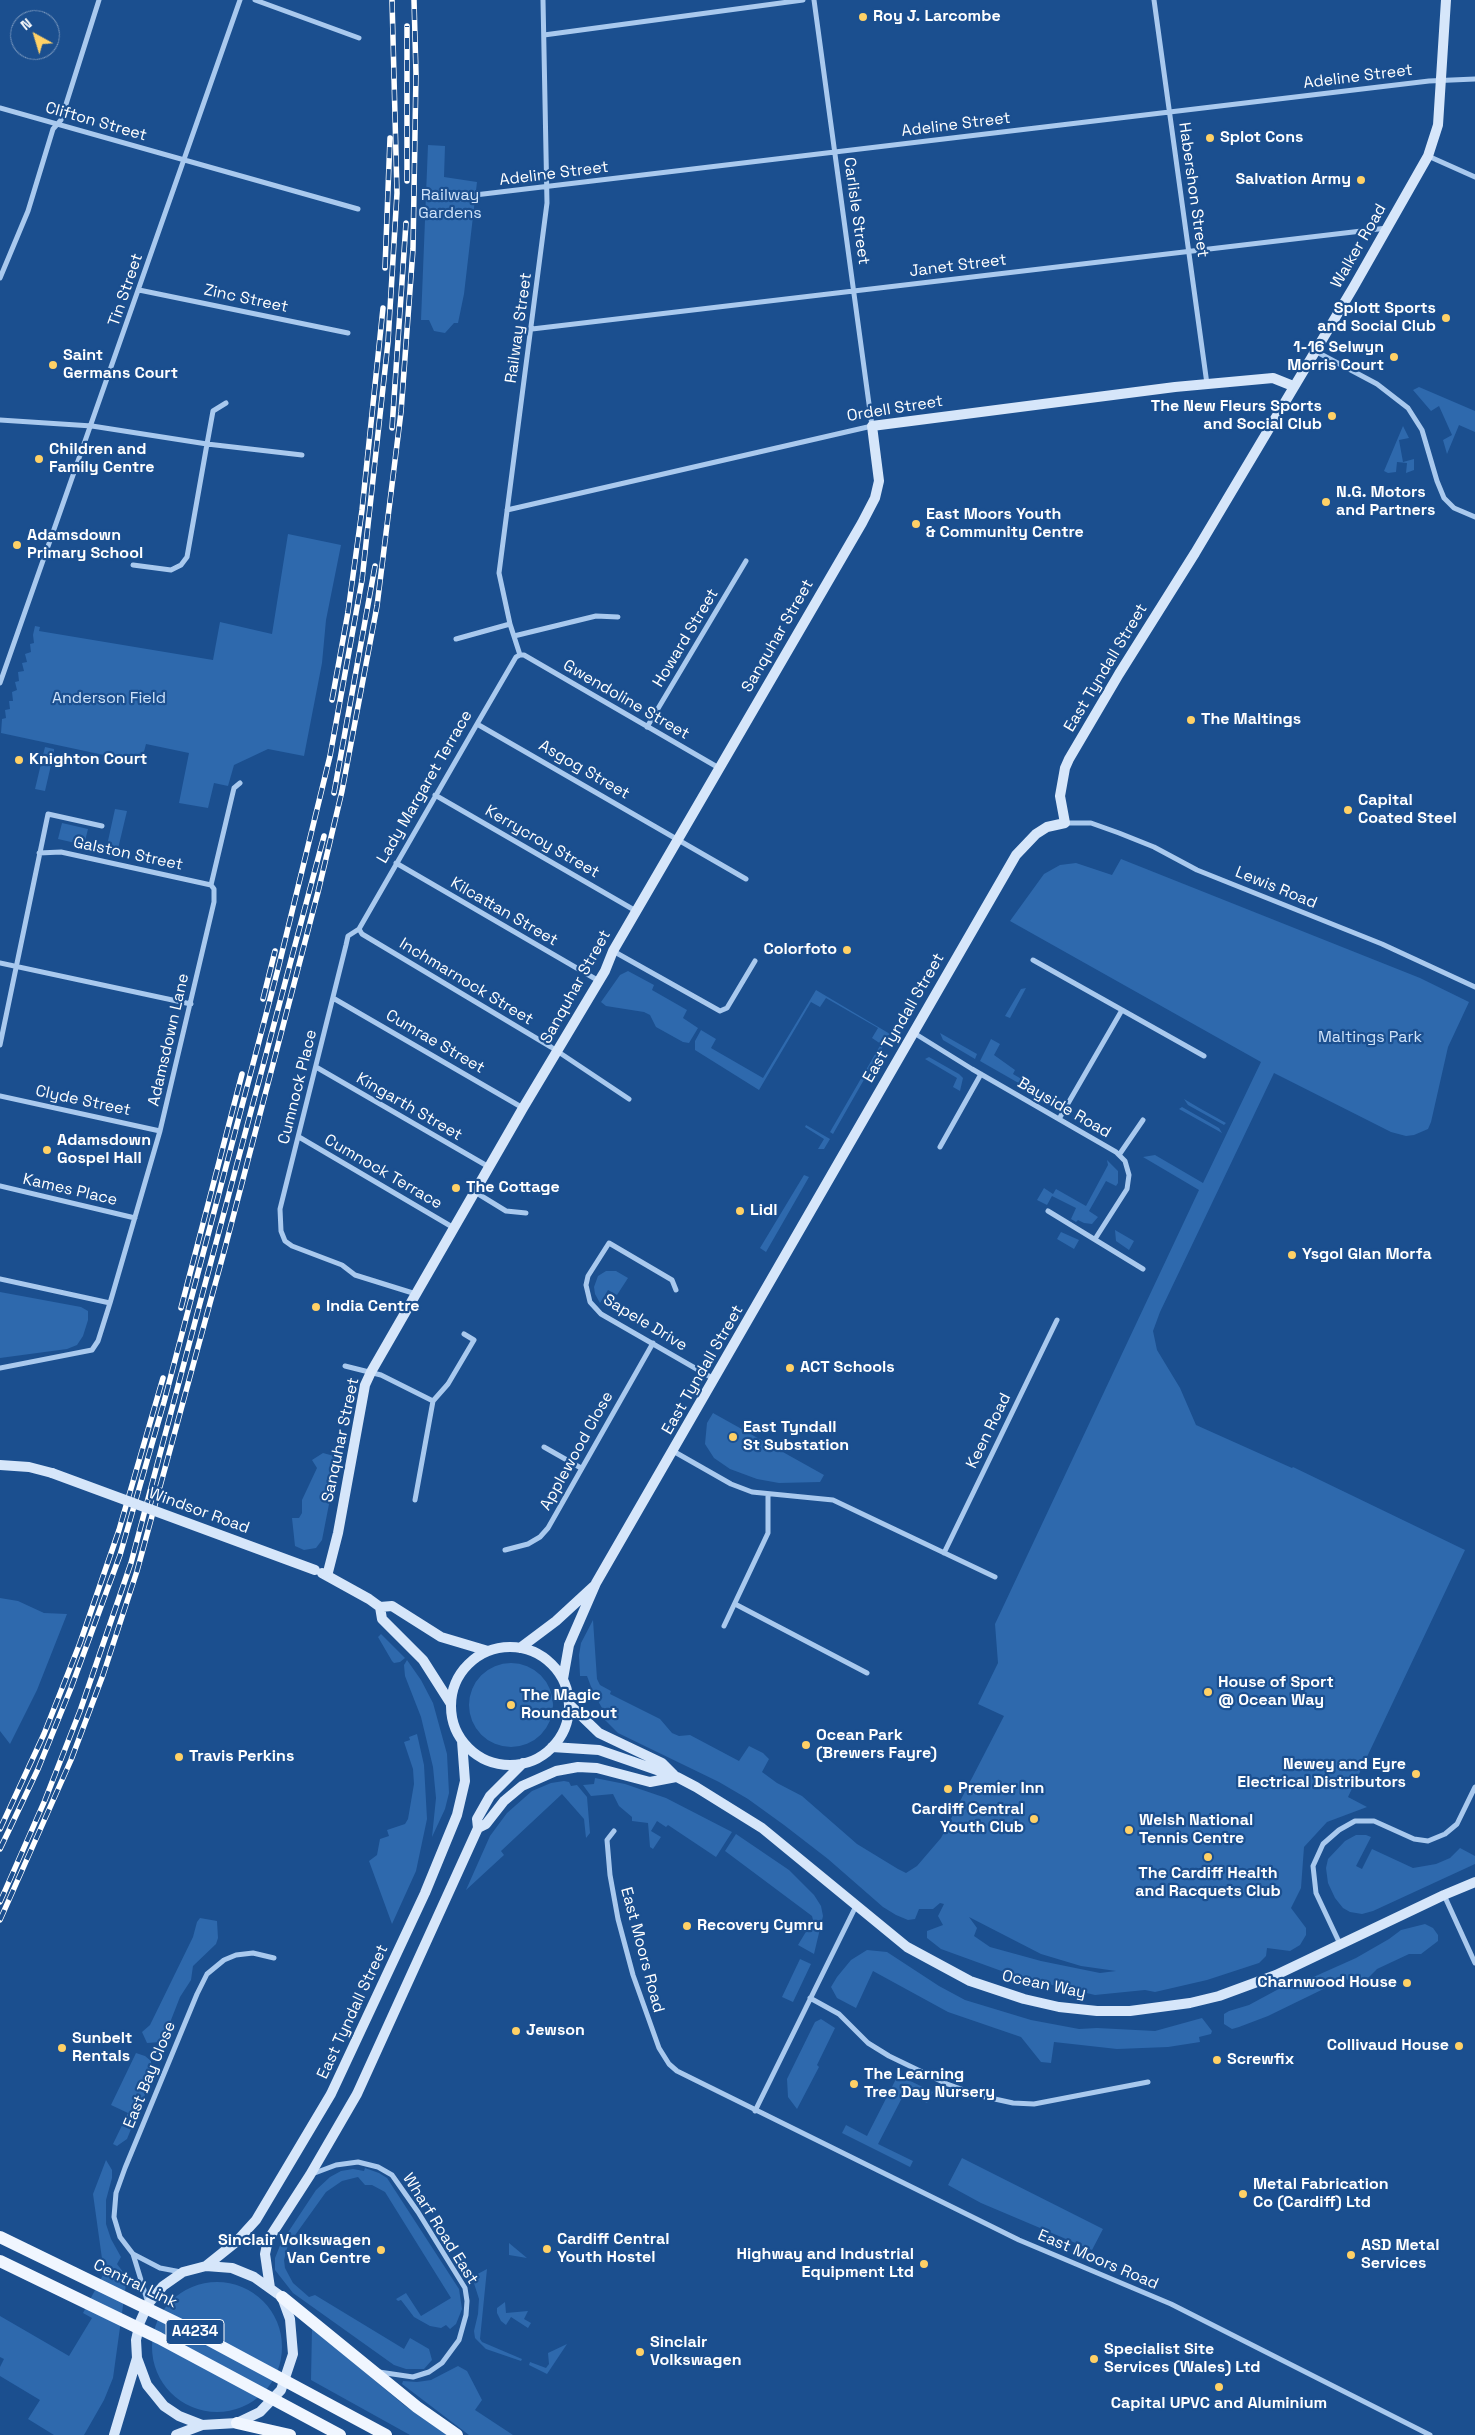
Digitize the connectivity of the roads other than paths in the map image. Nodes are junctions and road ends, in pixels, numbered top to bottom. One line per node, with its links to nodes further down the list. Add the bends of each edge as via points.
1 (98, 0): 15 (street, via 61,120)
2 (240, 0): 18 (street, Tin Street)
3 (255, 0): 10 (street)
4 (543, 0): 9 (street, Railway Street)
5 (803, 0): 9 (street)
6 (814, 0): 16 (street, Carlisle Street)
7 (1154, 0): 14 (street, Habershon Street)
8 (1446, 0): 12 (street, Walker Road)
9 (544, 35): 20 (street, Railway Street)
10 (359, 38)
11 (1475, 79): 12 (street, Adeline Street)
12 (1440, 82): 14 (street, Adeline Street); 17 (street, Walker Road, via 1438,125)
13 (0, 108): 15 (street, Clifton Street)
14 (1169, 112): 16 (street, Adeline Street); 24 (street, Habershon Street)
15 (57, 124): 18 (street, Clifton Street); 25 (street, via 28,211)
16 (835, 152): 20 (street, Adeline Street); 27 (street, Carlisle Street)
17 (1428, 156): 19 (street); 23 (street, Walker Road)
18 (184, 161): 22 (street, Clifton Street); 26 (street, Tin Street)
19 (1475, 177)
20 (548, 188): 21 (street, Adeline Street); 28 (street, Railway Street)
21 (475, 195)
22 (358, 209)
23 (1388, 228): 24 (street, Janet Street); 30 (street, Walker Road)
24 (1188, 251): 27 (street, Janet Street); 31 (street, Habershon Street)
25 (0, 278)
26 (139, 290): 29 (street, Zinc Street); 35 (street, Tin Street)
27 (854, 292): 28 (street, Janet Street); 36 (street, Carlisle Street)
28 (532, 329): 40 (street, Railway Street)
29 (348, 333)
30 (1315, 351): 32 (street, Walker Road); 41 (street, via 1399,399 1422,430 1444,498 1454,508)
31 (1207, 384): 32 (street, Ordell Street, via 1273,378); 36 (street, Ordell Street)
32 (1293, 386): 39 (street, Walker Road)
33 (226, 403): 37 (street, via 213,411)
34 (0, 420): 35 (street)
35 (92, 426): 37 (street); 49 (street, Tin Street)
36 (872, 426): 40 (street, Ordell Street); 52 (street, Sanquhar Street, via 880,474 874,498)
37 (207, 444): 38 (street); 43 (street, via 187,557 171,570)
38 (302, 455)
39 (1234, 485): 55 (street, East Tyndall Street, via 1069,759 1060,796)
40 (507, 510): 45 (street, Railway Street, via 499,579)
41 (1475, 517)
42 (746, 561): 51 (street, Howard Street)
43 (133, 565)
44 (618, 617): 46 (street, via 596,616)
45 (510, 624): 46 (street, Railway Street); 47 (street)
46 (514, 636): 48 (street, Railway Street)
47 (456, 639)
48 (520, 655): 50 (street, Lady Margaret Terrace); 51 (street, Gwendoline Street)
49 (0, 683)
50 (477, 724): 54 (street, Lady Margaret Terrace); 57 (street, Asgog Street)
51 (647, 727): 52 (street, Gwendoline Street)
52 (719, 768): 57 (street, Sanquhar Street)
53 (240, 783): 61 (street, Adamsdown Lane, via 234,788)
54 (435, 795): 59 (street, Lady Margaret Terrace); 62 (street, Kerrycroy Street)
55 (1065, 823): 71 (street, Lewis Road, via 1091,823 1126,836 1197,870 1382,944); 75 (street, East Tyndall Street, via 1047,827 1036,834 1016,855)
56 (102, 826): 58 (street, via 48,814)
57 (678, 839): 60 (street, Asgog Street); 62 (street, Sanquhar Street)
58 (39, 853): 61 (street, Galston Street, via 67,853); 69 (street)
59 (396, 863): 63 (street, Lady Margaret Terrace); 70 (street, Kilcattan Street)
60 (746, 879)
61 (211, 885): 73 (street, Adamsdown Lane, via 214,902)
62 (636, 911): 65 (street, Sanquhar Street)
63 (360, 931): 64 (street, Lady Margaret Terrace, via 348,936); 77 (street, Inchmarnock Street)
64 (346, 945): 72 (street, Cumnock Place)
65 (613, 951): 68 (street, via 720,1011 727,1008); 70 (street, Sanquhar Street)
66 (1034, 960): 74 (street)
67 (0, 962): 69 (street)
68 (755, 962)
69 (18, 966): 73 (street); 76 (street)
70 (599, 982): 77 (street, Sanquhar Street)
71 (1475, 987)
72 (333, 998): 79 (street, Cumnock Place); 83 (street, Cumrae Street)
73 (191, 1004): 86 (street, Adamsdown Lane)
74 (1122, 1010): 78 (street); 84 (street)
75 (913, 1032): 80 (street, Bayside Road); 109 (street, East Tyndall Street)
76 (0, 1045)
77 (557, 1052): 82 (street, Inchmarnock Street); 83 (street, Sanquhar Street)
78 (1204, 1056)
79 (316, 1067): 87 (street, Cumnock Place); 90 (street, Kingarth Street)
80 (980, 1074): 84 (street, Bayside Road); 88 (street)
81 (0, 1096): 86 (street, Clyde Street)
82 (629, 1099)
83 (523, 1108): 90 (street, Sanquhar Street)
84 (1059, 1119): 89 (street, Bayside Road)
85 (1142, 1120): 89 (street)
86 (160, 1131): 95 (street, Adamsdown Lane)
87 (299, 1137): 96 (street, Cumnock Terrace); 101 (street, Cumnock Place, via 280,1208 282,1236 288,1244 342,1265 355,1275)
88 (940, 1147)
89 (1119, 1155): 97 (street, Bayside Road, via 1125,1161 1129,1175 1127,1188)
90 (489, 1167): 92 (street, Sanquhar Street)
91 (0, 1186): 95 (street, Kames Place)
92 (475, 1192): 94 (street, via 506,1210); 96 (street, Sanquhar Street)
93 (1048, 1212): 97 (street)
94 (526, 1213)
95 (135, 1218): 102 (street, Adamsdown Lane)
96 (455, 1228): 101 (street, Sanquhar Street)
97 (1095, 1239): 98 (street)
98 (1143, 1269)
99 (0, 1280): 102 (street)
100 (676, 1290): 105 (street, Sapele Drive, via 672,1280 609,1243 588,1276 586,1293 595,1309)
101 (416, 1294): 108 (street, Sanquhar Street)
102 (110, 1303): 107 (street, Adamsdown Lane, via 92,1350)
103 (1057, 1320): 118 (street, Keen Road)
104 (464, 1334): 110 (street, via 474,1340 448,1384)
105 (653, 1343): 109 (street, Sapele Drive); 114 (street, Applewood Close)
106 (345, 1366): 108 (street)
107 (0, 1368)
108 (371, 1372): 110 (street); 119 (street, Sanquhar Street)
109 (714, 1379): 112 (street, East Tyndall Street)
110 (433, 1401): 116 (street)
111 (544, 1447): 114 (street)
112 (673, 1451): 115 (street, via 731,1484); 121 (street, East Tyndall Street)
113 (0, 1465): 119 (street, Windsor Road, bridge, via 52,1473)
114 (581, 1468): 117 (street, Applewood Close, via 540,1537)
115 (768, 1495): 118 (street, via 805,1495 833,1500); 122 (street, via 768,1533)
116 (415, 1500)
117 (505, 1550)
118 (944, 1553): 120 (street)
119 (327, 1576): 123 (street, Windsor Road)
120 (995, 1577)
121 (596, 1584): 125 (street, East Tyndall Street, via 556,1621); 128 (street, East Tyndall Street, via 569,1644)
122 (735, 1604): 124 (street); 127 (street)
123 (380, 1607): 126 (street, Windsor Road, via 392,1606 441,1637); 129 (street, via 382,1618 423,1660)
124 (724, 1626)
125 (520, 1648): 126 (street); 128 (street, via 552,1664)
126 (488, 1651): 129 (street, via 461,1672)
127 (867, 1673)
128 (562, 1679): 130 (street)
129 (451, 1704): 131 (street, via 453,1723)
130 (569, 1704): 132 (street, via 567,1720); 134 (street, Ocean Way, via 599,1734 662,1763)
131 (462, 1741): 133 (street, via 489,1761); 151 (street, East Tyndall Street, via 465,1766 462,1798 415,1913 331,2094 264,2208 242,2236)
132 (552, 1747): 133 (street, via 539,1758); 134 (street, Ocean Way, via 599,1750)
133 (523, 1764): 136 (street, via 490,1796 477,1819)
134 (677, 1777): 136 (street, via 650,1782 598,1768 556,1772 522,1786 486,1824); 140 (street, Ocean Way, via 762,1828)
135 (1475, 1787): 141 (street, via 1457,1824 1445,1834 1428,1841 1414,1839 1374,1821 1355,1821 1323,1844 1313,1866 1316,1893)
136 (478, 1828): 147 (street, via 356,2094)
137 (614, 1831): 146 (street, East Moors Road, via 608,1840 618,1919 658,2048 677,2071)
138 (1475, 1882): 139 (street, Ocean Way)
139 (1444, 1894): 141 (street, Ocean Way); 143 (street)
140 (856, 1906): 141 (street, Ocean Way, via 907,1947 955,1974 1024,1999 1076,2010 1130,2011 1190,2003 1247,1987); 144 (street)
141 (1340, 1944)
142 (274, 1958): 149 (street, East Bay Close, via 236,1955 214,1967 201,1982 116,2193 116,2228)
143 (1475, 1963)
144 (810, 1998): 145 (street, via 839,2014 868,2043 882,2052 947,2084 981,2096 1034,2104); 146 (street)
145 (1148, 2082)
146 (755, 2111): 166 (street, East Moors Road, via 1019,2240 1171,2304)
147 (310, 2175): 153 (street, via 268,2240 265,2254); 157 (street, Wharf Road East, via 336,2165 358,2162 378,2166 392,2175 465,2288 466,2315 459,2340 442,2363 413,2377)
148 (0, 2237): 164 (main road, Central Link / A4234, bridge, via 183,2326)
149 (133, 2254): 152 (street, East Bay Close, via 160,2268); 155 (street, East Bay Close)
150 (0, 2261): 163 (main road, A4234, bridge, via 159,2338)
151 (206, 2266): 152 (street); 153 (street, via 246,2272)
152 (183, 2272): 155 (street, via 163,2286)
153 (270, 2288): 154 (street)
154 (282, 2297): 157 (main road); 158 (street, via 293,2338 289,2371 280,2390 260,2412)
155 (148, 2304): 156 (street, via 136,2340)
156 (137, 2358): 159 (street, via 147,2385 164,2406); 160 (street)
157 (373, 2371): 165 (main road)
158 (237, 2424): 159 (street); 162 (main road)
159 (202, 2425): 161 (street)
160 (114, 2435)
161 (176, 2435)
162 (290, 2435)
163 (340, 2435)
164 (386, 2435)
165 (457, 2435)
166 (1430, 2435)

